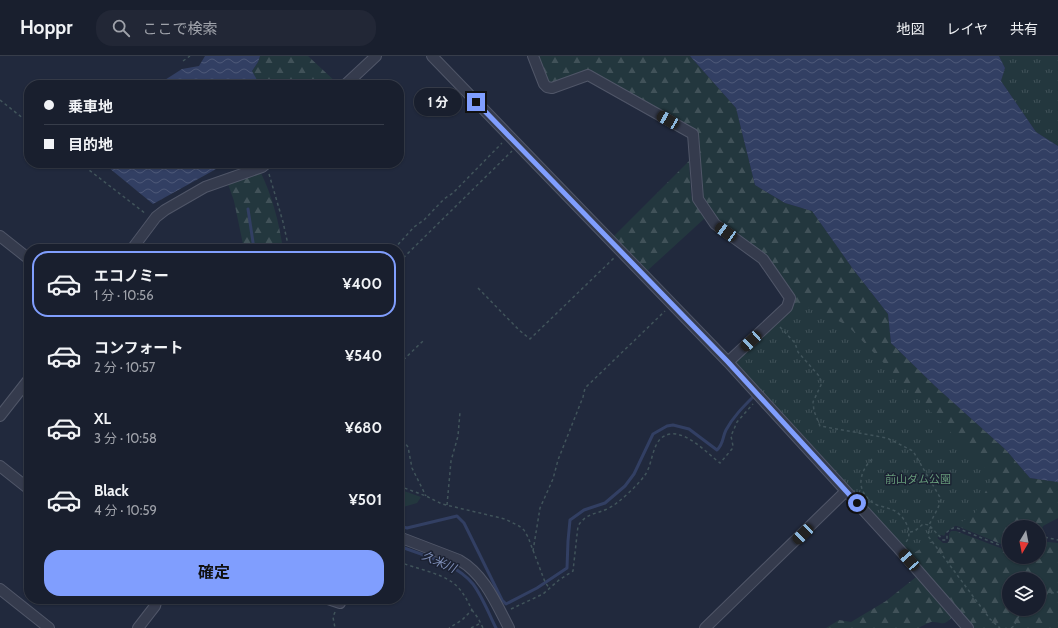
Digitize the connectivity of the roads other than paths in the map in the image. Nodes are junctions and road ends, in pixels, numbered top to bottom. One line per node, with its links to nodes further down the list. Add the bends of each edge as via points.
1 (376, 56): 4 (street)
2 (432, 56): 9 (street)
3 (533, 56): 9 (street, via 547,87 552,88 588,75 693,134 698,199 715,224 763,259 790,298 787,307)
4 (350, 80)
5 (259, 168): 7 (street, via 205,187 166,210 154,220)
6 (0, 236): 8 (street)
7 (136, 244)
8 (24, 255)
9 (728, 362): 14 (street)
10 (24, 385): 11 (street)
11 (0, 416)
12 (0, 466): 13 (street)
13 (24, 485)
14 (846, 491): 21 (street); 22 (street)
15 (404, 539): 20 (street, via 468,565 482,580)
16 (0, 589): 18 (street)
17 (156, 604): 19 (street)
18 (49, 628)
19 (138, 628)
20 (509, 628)
21 (705, 628)
22 (968, 628)

